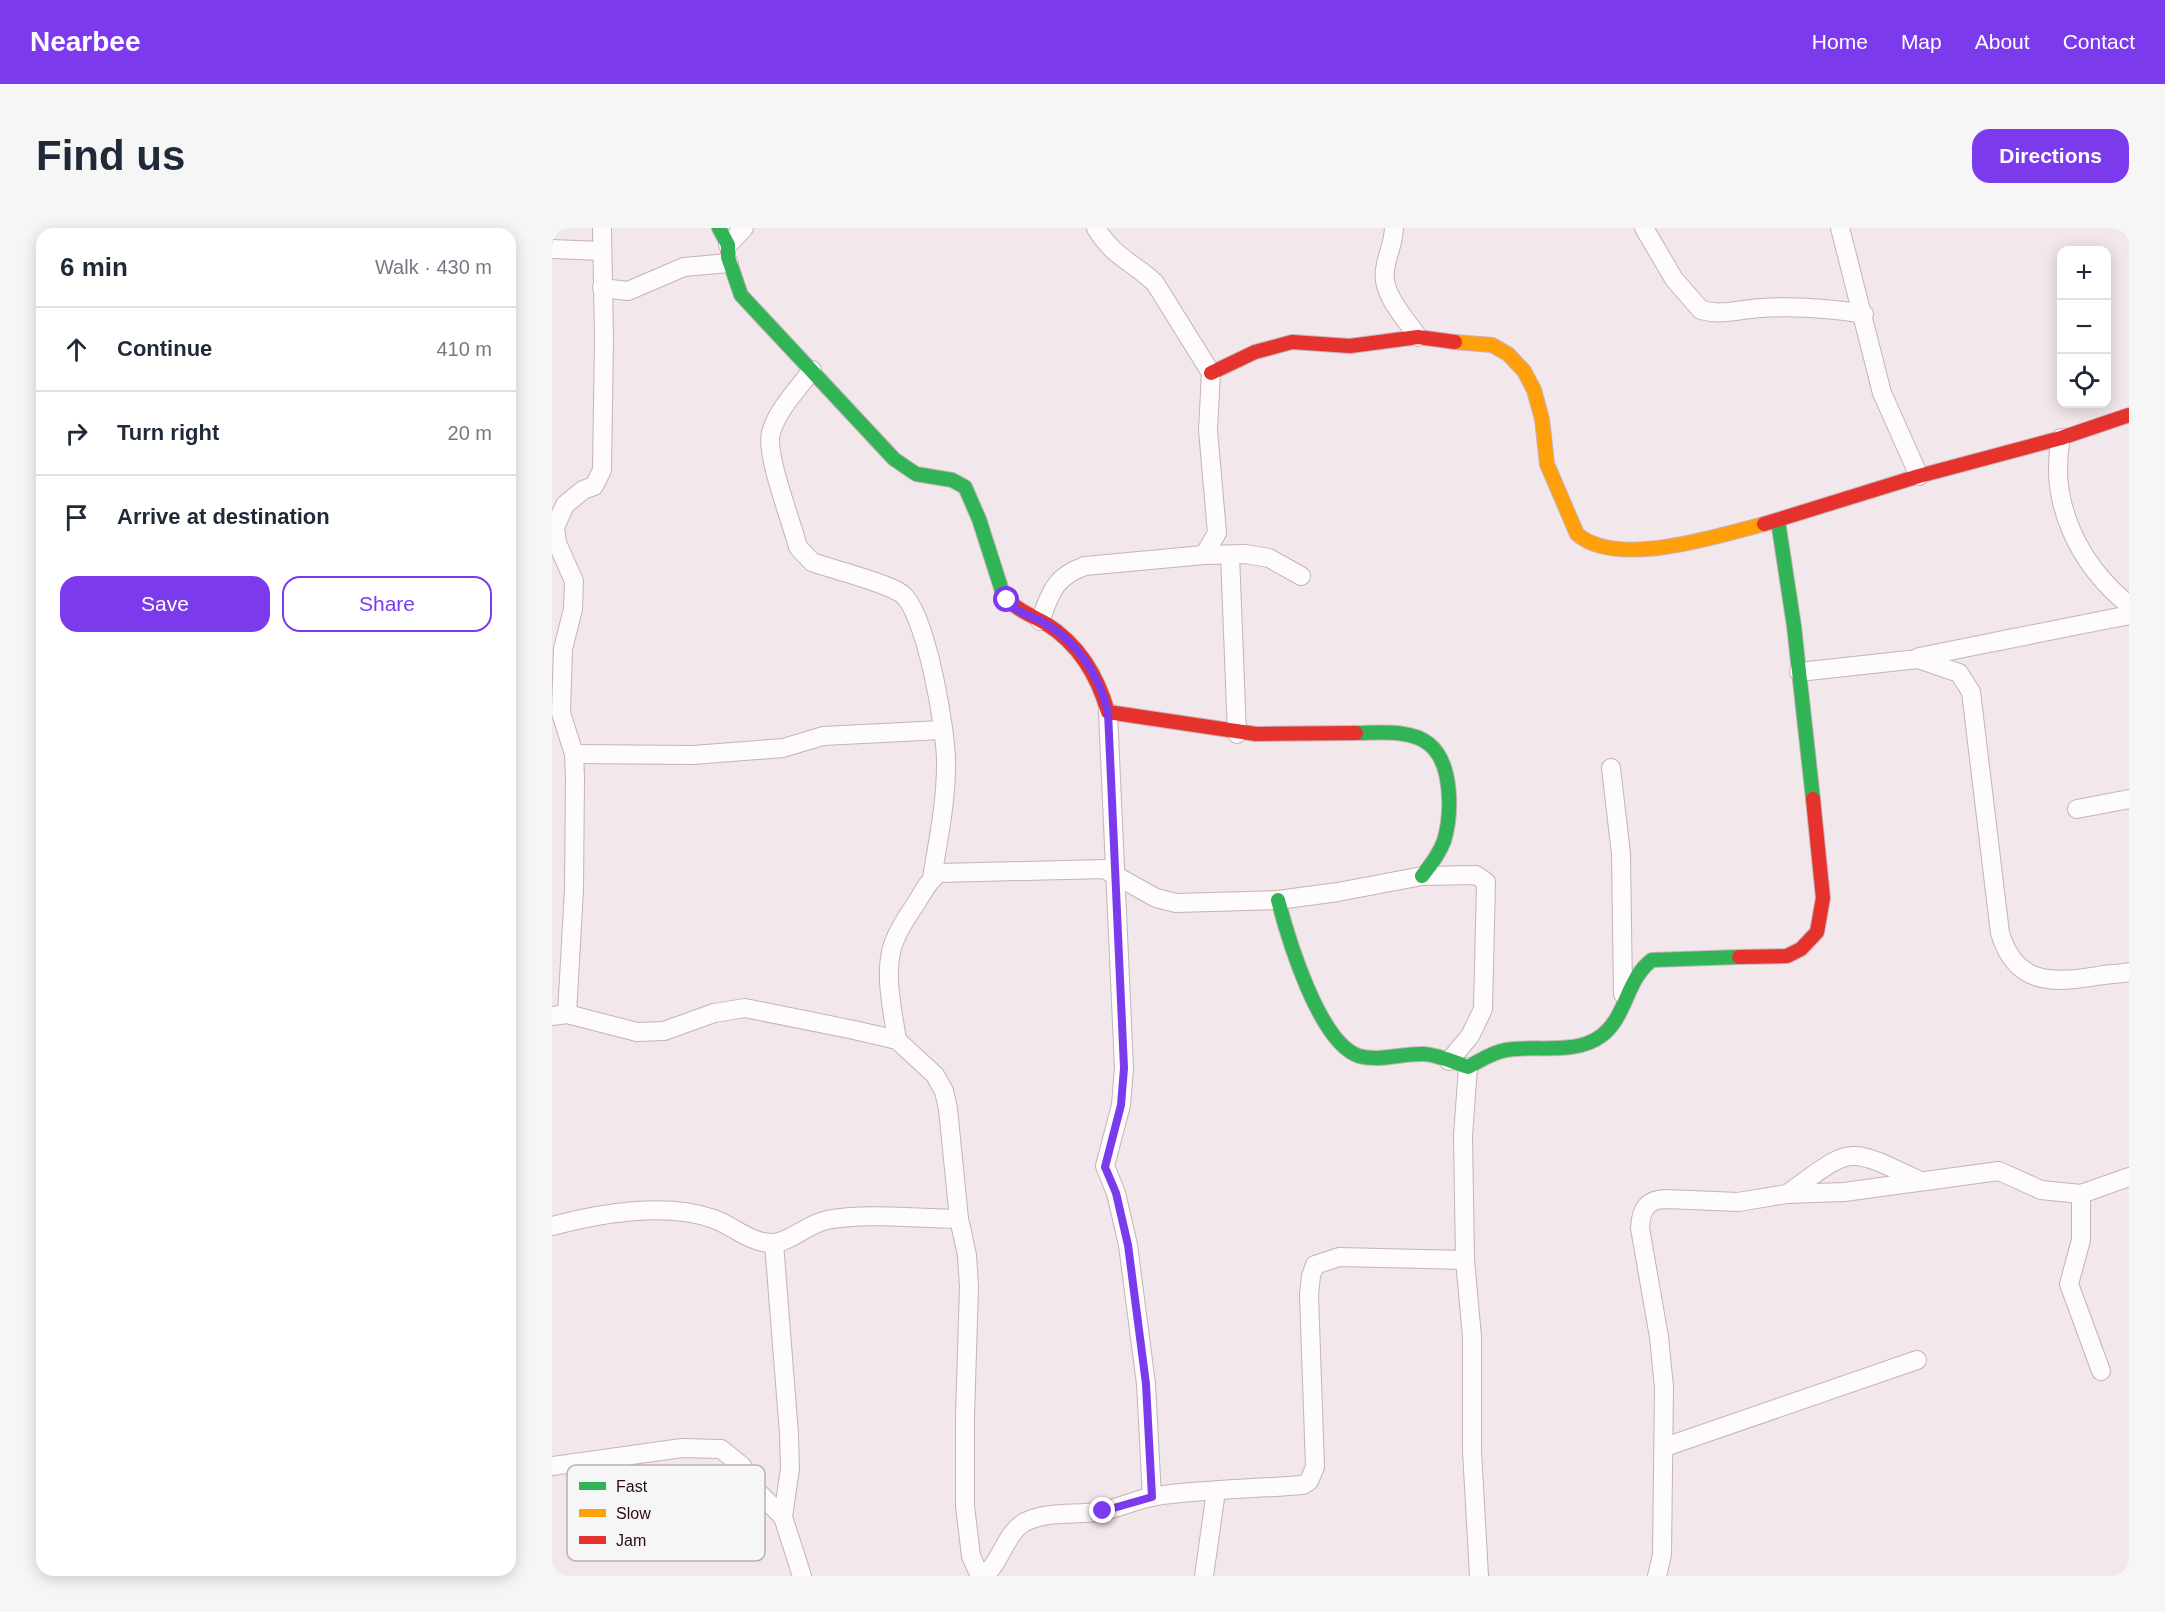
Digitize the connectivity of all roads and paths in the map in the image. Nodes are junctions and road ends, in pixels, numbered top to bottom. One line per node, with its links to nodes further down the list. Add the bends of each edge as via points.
1 (602, 228): 9 (street)
2 (719, 228): 10 (street)
3 (744, 228): 10 (street)
4 (1096, 228): 15 (street, via 1120,258 1155,283)
5 (1394, 228): 13 (street, via 1393,246 1384,271 1389,296)
6 (1644, 228): 12 (street, via 1674,279 1701,310 1737,312 1819,306)
7 (1840, 228): 12 (street)
8 (552, 249): 9 (street)
9 (602, 251): 11 (street)
10 (728, 254): 11 (street, via 684,267 628,291); 14 (street, via 741,295)
11 (602, 288): 26 (street, via 602,470 594,486 565,505 555,527 557,543 574,581 573,609)
12 (1864, 314): 18 (street, via 1882,393)
13 (1419, 337): 15 (street, via 1350,346 1292,342 1255,352); 19 (street, via 1492,345 1508,354 1524,371 1538,402 1547,464 1577,534 1585,541 1605,548 1666,548)
14 (812, 370): 25 (street, via 894,459 916,474 952,480 964,487 975,508 1001,591 1020,613); 30 (street, via 778,417 770,446 798,547 812,562 904,595 925,636)
15 (1211, 373): 20 (street, via 1208,430 1217,533)
16 (2129, 415): 17 (street)
17 (2061, 438): 18 (street); 23 (street, via 2059,478 2070,532 2088,562)
18 (1919, 476): 19 (street)
19 (1778, 521): 28 (street)
20 (1204, 555): 21 (street); 25 (street, via 1085,566 1067,573 1054,587)
21 (1230, 555): 22 (street, via 1269,558); 31 (street)
22 (1301, 576)
23 (2129, 605)
24 (2129, 615): 27 (street)
25 (1040, 621): 29 (street, via 1061,633 1086,660)
26 (557, 647): 32 (street, via 561,713)
27 (1905, 660): 28 (street); 40 (street, via 1932,662 1959,673 1971,692 1983,807 2006,952 2030,976 2041,979)
28 (1799, 672): 41 (street, via 1821,870 1823,908 1814,939 1805,949 1786,956 1652,960 1643,965)
29 (1108, 712): 31 (street); 36 (street)
30 (942, 730): 32 (street, via 823,736 783,748 693,755); 38 (street, via 946,763)
31 (1237, 734): 37 (street, via 1360,732 1427,742 1435,750 1446,777 1447,827 1441,849)
32 (574, 754): 42 (street, via 574,889)
33 (1611, 768): 41 (street, via 1621,854)
34 (2129, 799): 35 (street)
35 (2078, 809)
36 (1115, 874): 38 (street, via 1096,869 958,871 939,873); 39 (street, via 1156,898 1176,903); 60 (street, via 1124,1068 1121,1105 1105,1167 1116,1193 1128,1245 1146,1384)
37 (1422, 876): 39 (street); 44 (street, via 1476,875 1486,882 1484,1009 1470,1036)
38 (932, 878): 43 (street, via 896,937 891,953)
39 (1278, 900): 44 (street, via 1295,960 1330,1028 1346,1050 1366,1057 1425,1054)
40 (2129, 972)
41 (1623, 1002): 45 (street, via 1605,1033 1592,1041 1503,1050)
42 (559, 1015): 43 (street, via 646,1032 678,1028 714,1012 745,1008)
43 (897, 1040): 50 (street, via 935,1075 944,1092)
44 (1449, 1061): 45 (street)
45 (1468, 1067): 53 (street, via 1463,1136)
46 (2129, 1177): 49 (street)
47 (1918, 1180): 48 (street, via 1844,1192); 48 (street, via 1857,1154 1828,1165); 49 (street, via 1999,1171 2041,1190)
48 (1787, 1194): 56 (street, via 1738,1203 1656,1199 1647,1203 1641,1214 1644,1259 1659,1337)
49 (2081, 1194): 55 (street, via 2081,1240 2069,1284)
50 (959, 1220): 52 (street, via 829,1220 810,1224); 64 (street, via 969,1287 965,1506 970,1556)
51 (552, 1226): 52 (street, via 644,1210 674,1211 714,1219)
52 (774, 1243): 62 (street, via 789,1434 790,1468)
53 (1465, 1260): 59 (street, via 1339,1257 1316,1265 1309,1295 1313,1475 1303,1485); 66 (street, via 1472,1337 1472,1451)
54 (1917, 1360): 56 (street)
55 (2101, 1371)
56 (1665, 1447): 67 (street, via 1662,1555)
57 (741, 1465): 58 (street, via 721,1449 682,1448)
58 (552, 1466)
59 (1215, 1491): 60 (street); 65 (street)
60 (1152, 1497): 64 (street, via 1103,1511 1050,1514 1025,1522 1016,1529 992,1569)
61 (765, 1499): 62 (street)
62 (783, 1518): 63 (street)
63 (802, 1576)
64 (982, 1576)
65 (1204, 1576)
66 (1479, 1576)
67 (1657, 1576)

